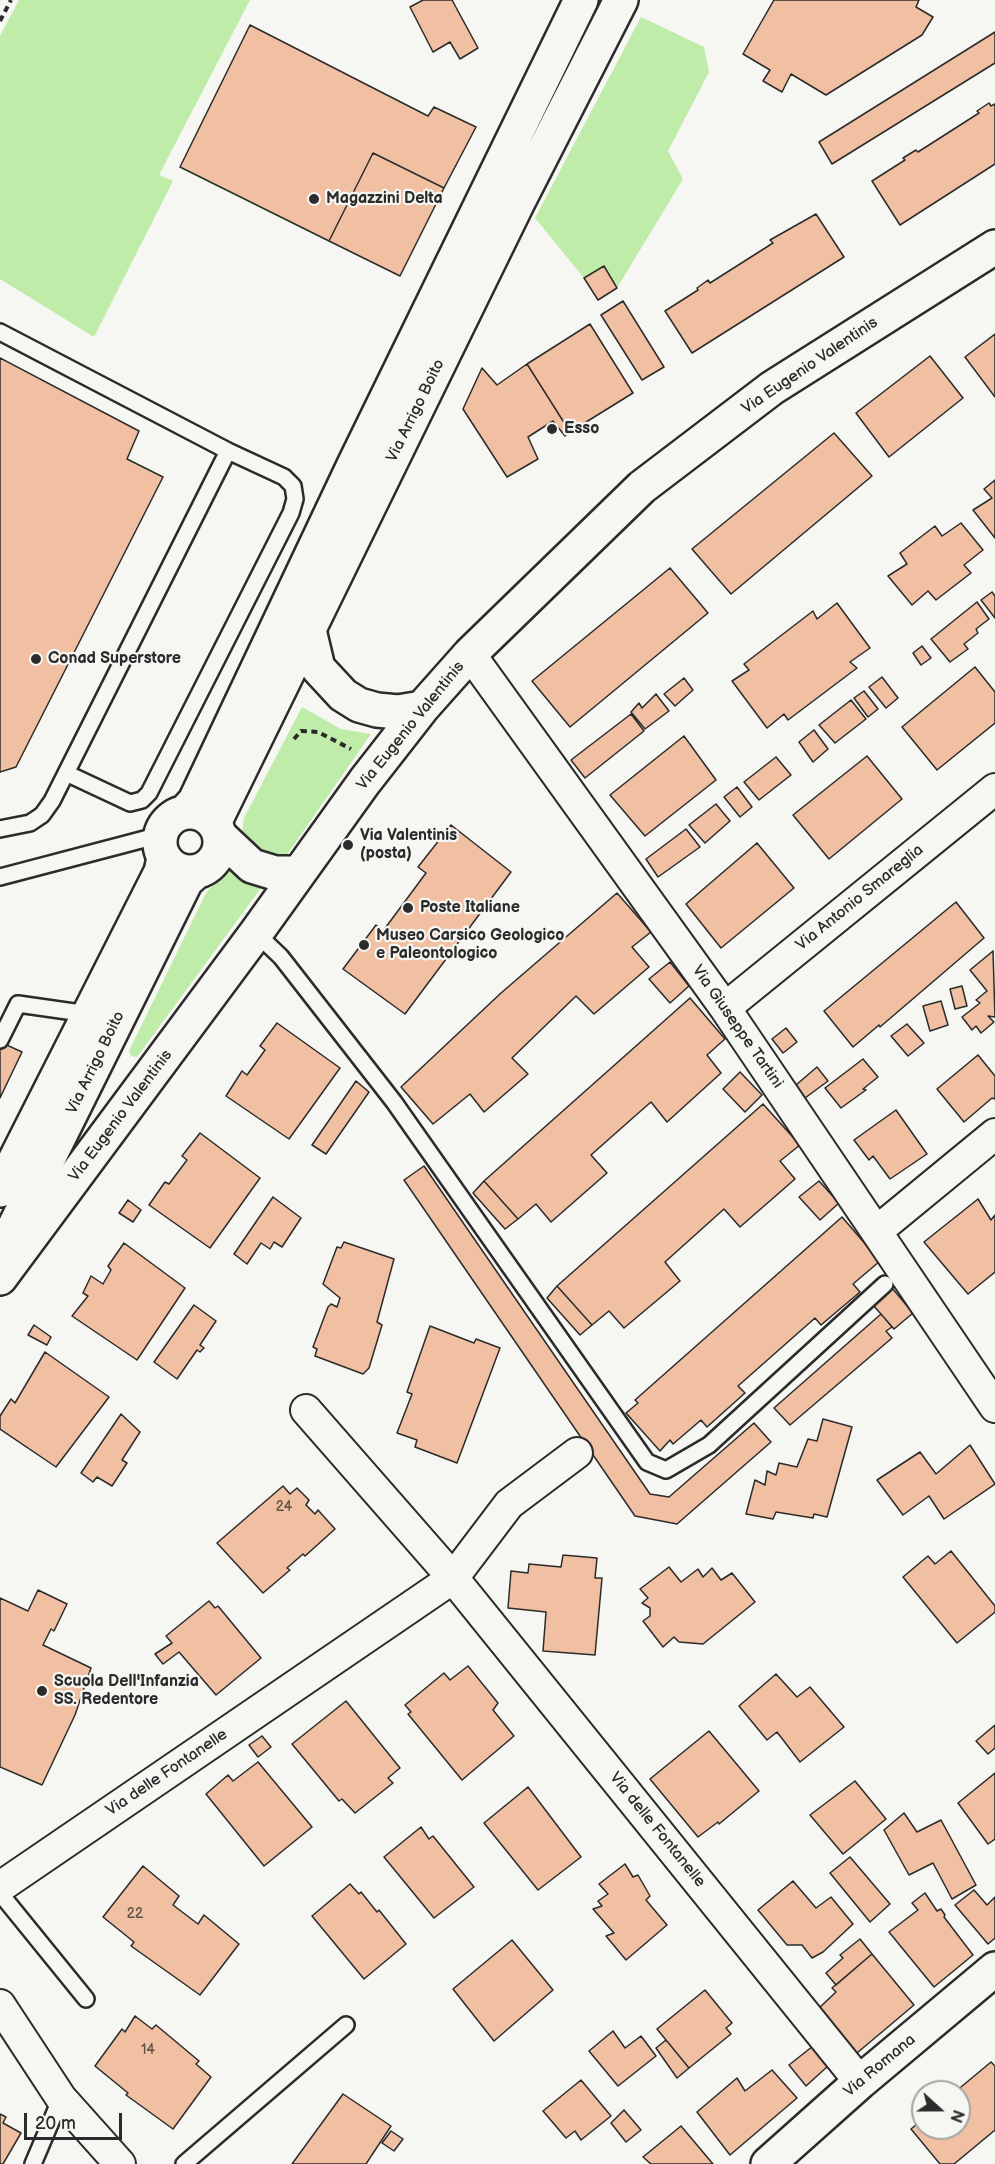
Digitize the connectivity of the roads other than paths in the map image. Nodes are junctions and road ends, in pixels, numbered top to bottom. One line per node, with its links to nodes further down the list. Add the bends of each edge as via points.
1 (581, 0): 11 (main road, Via Arrigo Boito, via 418,312 195,801)
2 (621, 0): 6 (main road, Via Arrigo Boito)
3 (995, 247): 7 (main road, Via Eugenio Valentinis, via 772,388 652,480)
4 (0, 332): 5 (lane)
5 (228, 451): 9 (lane); 9 (lane, via 284,477 293,486 296,499 280,533 149,793 142,800 130,802)
6 (309, 630): 8 (main road, via 318,668 343,695 377,710); 13 (main road, Via Arrigo Boito, via 217,817)
7 (470, 654): 8 (main road, Via Eugenio Valentinis); 19 (street, Via Giuseppe Tartini)
8 (422, 708): 16 (main road, Via Eugenio Valentinis)
9 (66, 773): 12 (lane, via 42,815 30,823)
10 (995, 789): 19 (street, Via Antonio Smareglia)
11 (185, 812): 13 (main road, via 208,817); 14 (main road, via 165,824)
12 (0, 829)
13 (219, 831): 15 (main road, via 220,849 215,859); 16 (main road, via 252,866 275,873)
14 (162, 847): 15 (main road, via 172,867); 17 (lane); 20 (main road, Via Arrigo Boito, via 161,872)
15 (196, 872): 25 (main road, Via Arrigo Boito, via 186,881)
16 (298, 873): 18 (main road, Via Eugenio Valentinis)
17 (0, 877)
18 (256, 933): 26 (main road, Via Eugenio Valentinis); 27 (lane, via 281,957 394,1102 647,1462 666,1470 710,1445)
19 (725, 1008): 24 (street, Via Giuseppe Tartini)
20 (88, 1014): 21 (lane, via 18,1004); 23 (main road, Via Arrigo Boito)
21 (0, 1040)
22 (995, 1134): 24 (street)
23 (0, 1190)
24 (876, 1231): 28 (street, Via Giuseppe Tartini)
25 (0, 1256)
26 (0, 1278)
27 (885, 1284)
28 (995, 1407)
29 (306, 1410): 31 (street, Via delle Fontanelle)
30 (577, 1453): 31 (street, Via delle Fontanelle, via 509,1504)
31 (453, 1578): 32 (street, Via delle Fontanelle); 38 (street, Via delle Fontanelle)
32 (0, 1887)
33 (0, 1893): 35 (lane)
34 (995, 1969): 38 (main road, Via Romana)
35 (86, 1999)
36 (0, 2006): 39 (street)
37 (346, 2025): 42 (lane)
38 (860, 2082): 43 (main road, Via Romana)
39 (61, 2098): 40 (lane); 41 (street)
40 (33, 2164)
41 (120, 2164)
42 (184, 2164)
43 (768, 2164)

